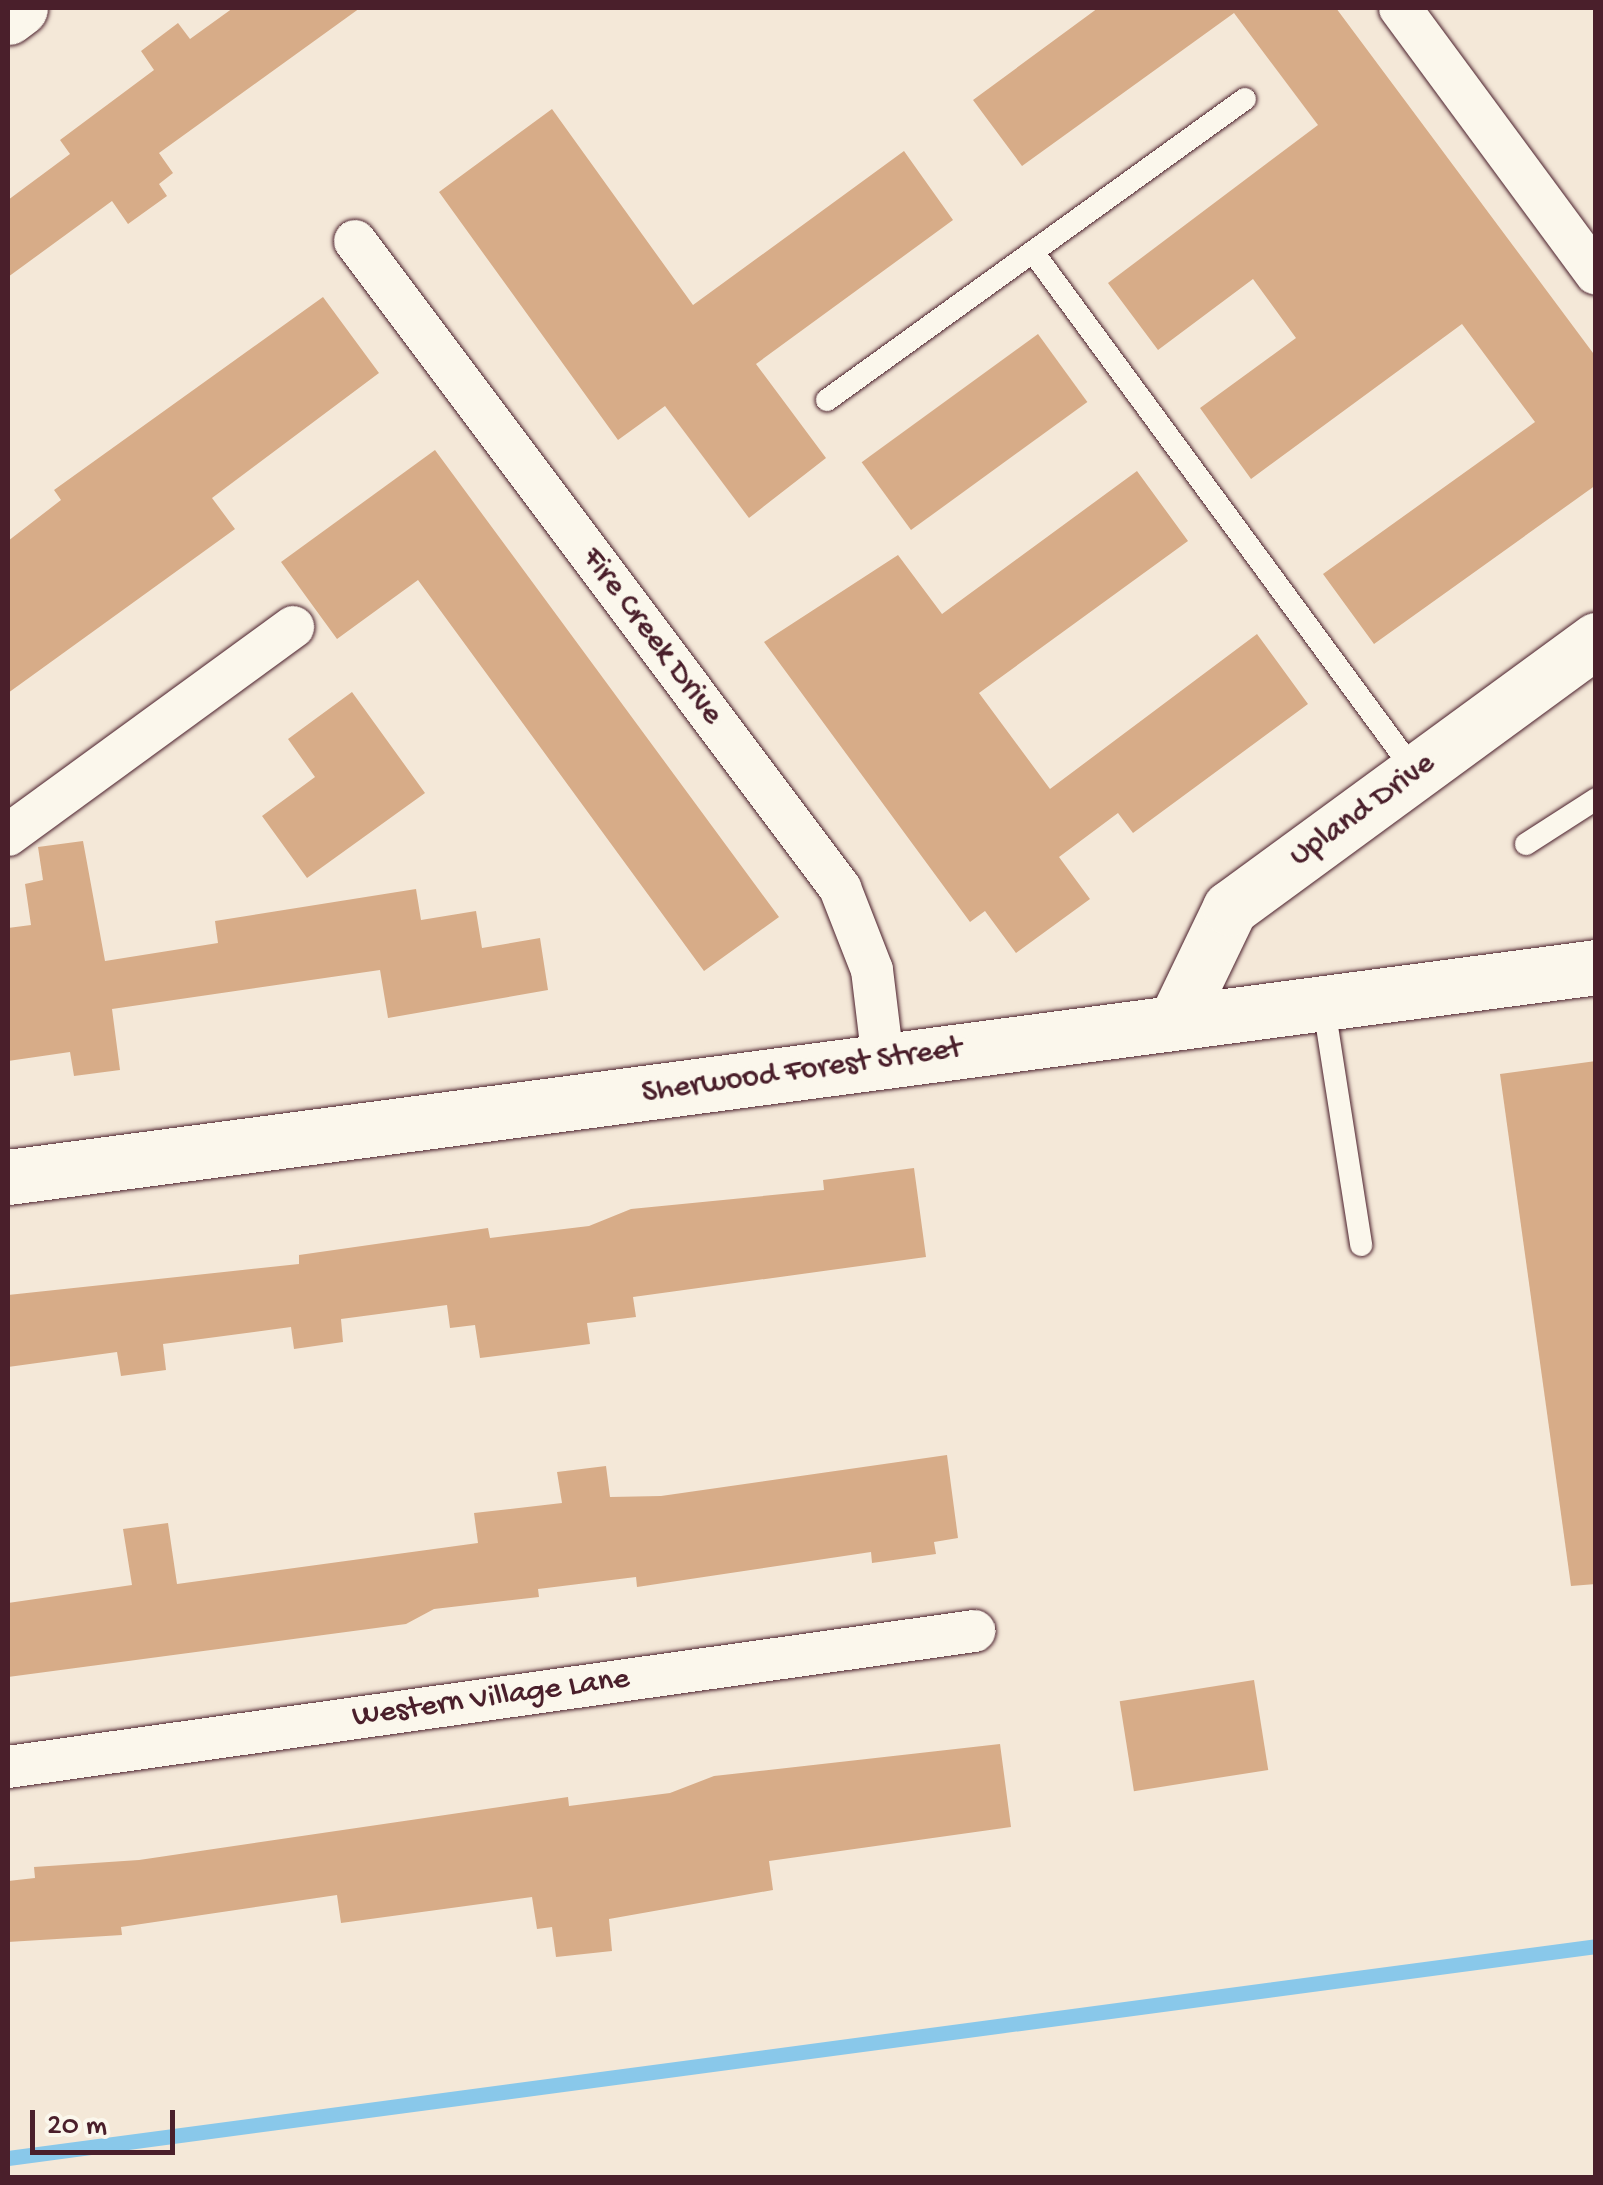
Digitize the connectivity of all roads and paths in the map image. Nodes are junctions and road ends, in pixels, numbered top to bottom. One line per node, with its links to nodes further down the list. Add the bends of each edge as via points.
1 (20, 8): 3 (street)
2 (1400, 8): 7 (street)
3 (8, 17)
4 (1245, 99): 6 (lane)
5 (356, 241): 18 (street, Fire Creek Drive, via 840,888 872,970)
6 (1033, 252): 8 (lane); 11 (lane)
7 (1596, 274)
8 (827, 400)
9 (292, 627): 13 (street)
10 (1596, 640): 11 (street, Upland Drive)
11 (1415, 772): 17 (street, Upland Drive, via 1230,908)
12 (1596, 800): 14 (lane)
13 (8, 835)
14 (1526, 844)
15 (1596, 967): 16 (street, Sherwood Forest Street)
16 (1324, 1001): 17 (street, Sherwood Forest Street); 20 (lane)
17 (1176, 1020): 18 (street, Sherwood Forest Street)
18 (884, 1061): 19 (street, Sherwood Forest Street)
19 (8, 1177)
20 (1361, 1245)
21 (974, 1631): 22 (street, Western Village Lane)
22 (8, 1766)

